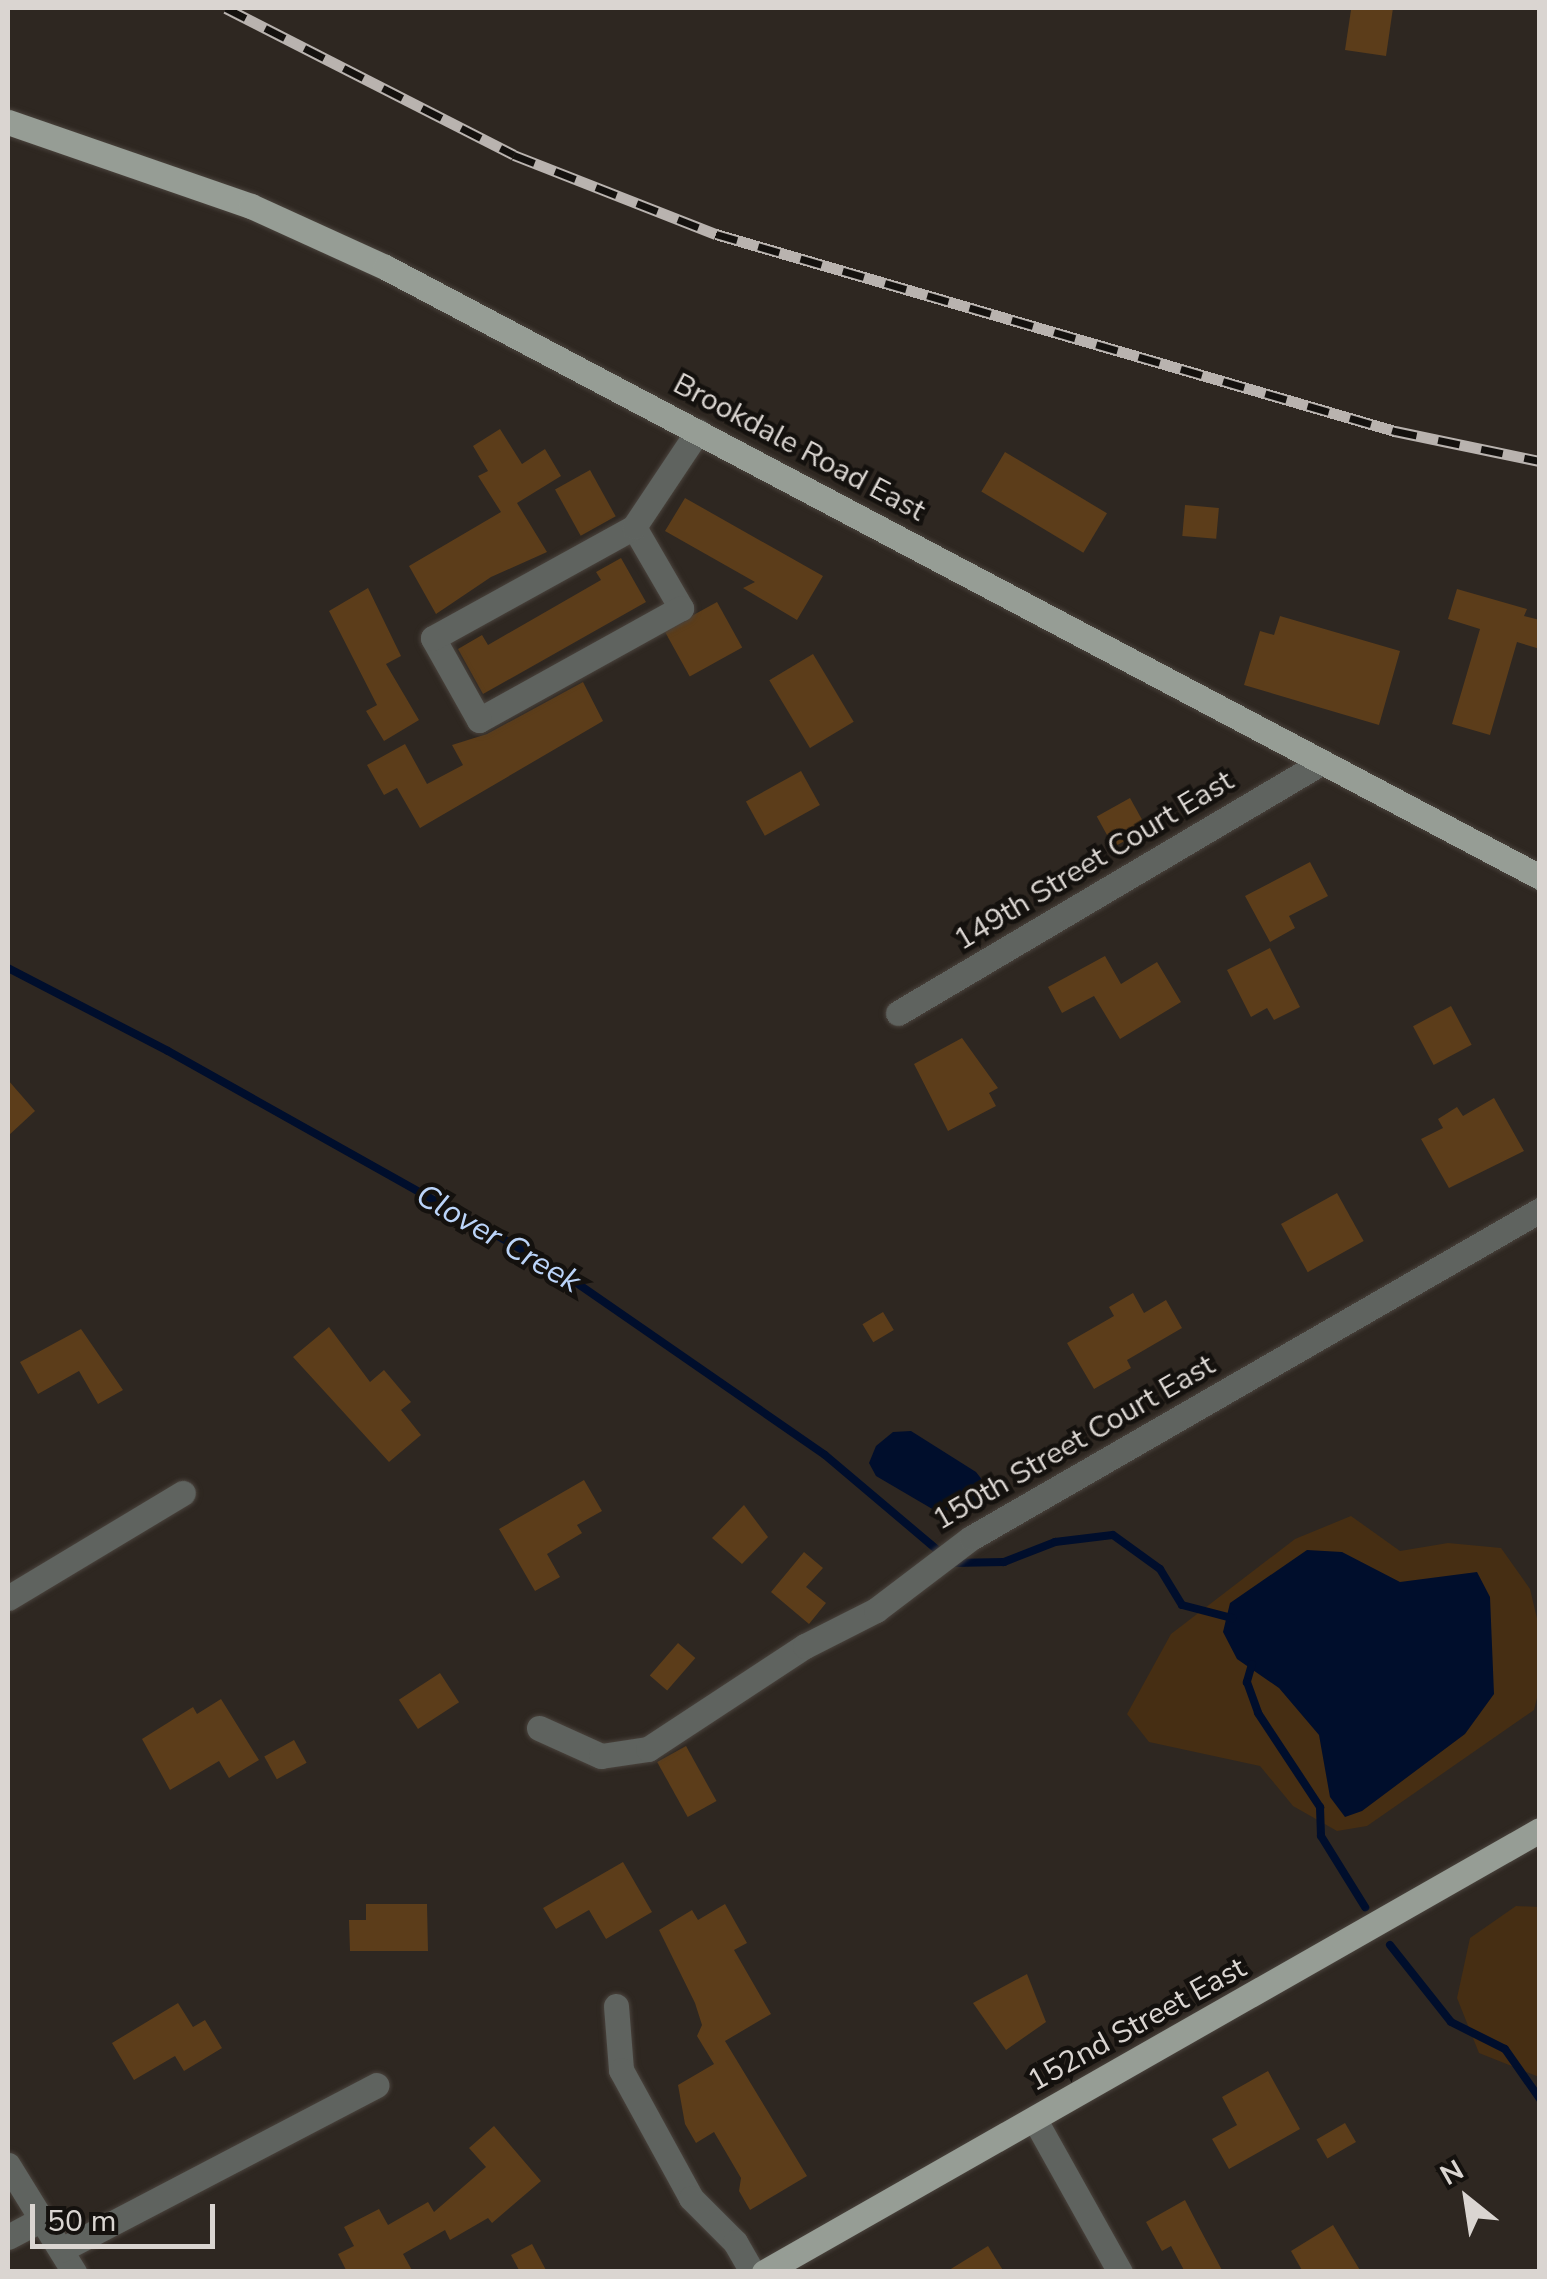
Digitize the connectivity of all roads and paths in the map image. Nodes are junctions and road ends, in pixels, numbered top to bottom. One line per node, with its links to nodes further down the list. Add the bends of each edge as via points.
1 (8, 122): 2 (main road, Brookdale Road East, via 296,225)
2 (698, 431): 3 (street); 4 (main road, Brookdale Road East)
3 (634, 527): 3 (street, via 433,638 479,720 682,608)
4 (1322, 762): 5 (main road, Brookdale Road East); 6 (street, 149th Street Court East)
5 (1540, 876)
6 (898, 1014)
7 (1540, 1210): 10 (street, 150th Street Court East, via 971,1538 876,1610 806,1646 648,1749 601,1756)
8 (183, 1494): 9 (street)
9 (8, 1598)
10 (539, 1728)
11 (1540, 1830): 14 (main road, 152nd Street East)
12 (616, 2006): 19 (street, via 622,2070 691,2198 735,2242)
13 (377, 2085): 18 (street)
14 (1035, 2120): 20 (main road, 152nd Street East); 21 (street)
15 (8, 2165): 16 (street)
16 (40, 2220): 17 (street); 18 (street)
17 (8, 2237)
18 (67, 2260)
19 (752, 2272)
20 (764, 2272)
21 (1120, 2272)

